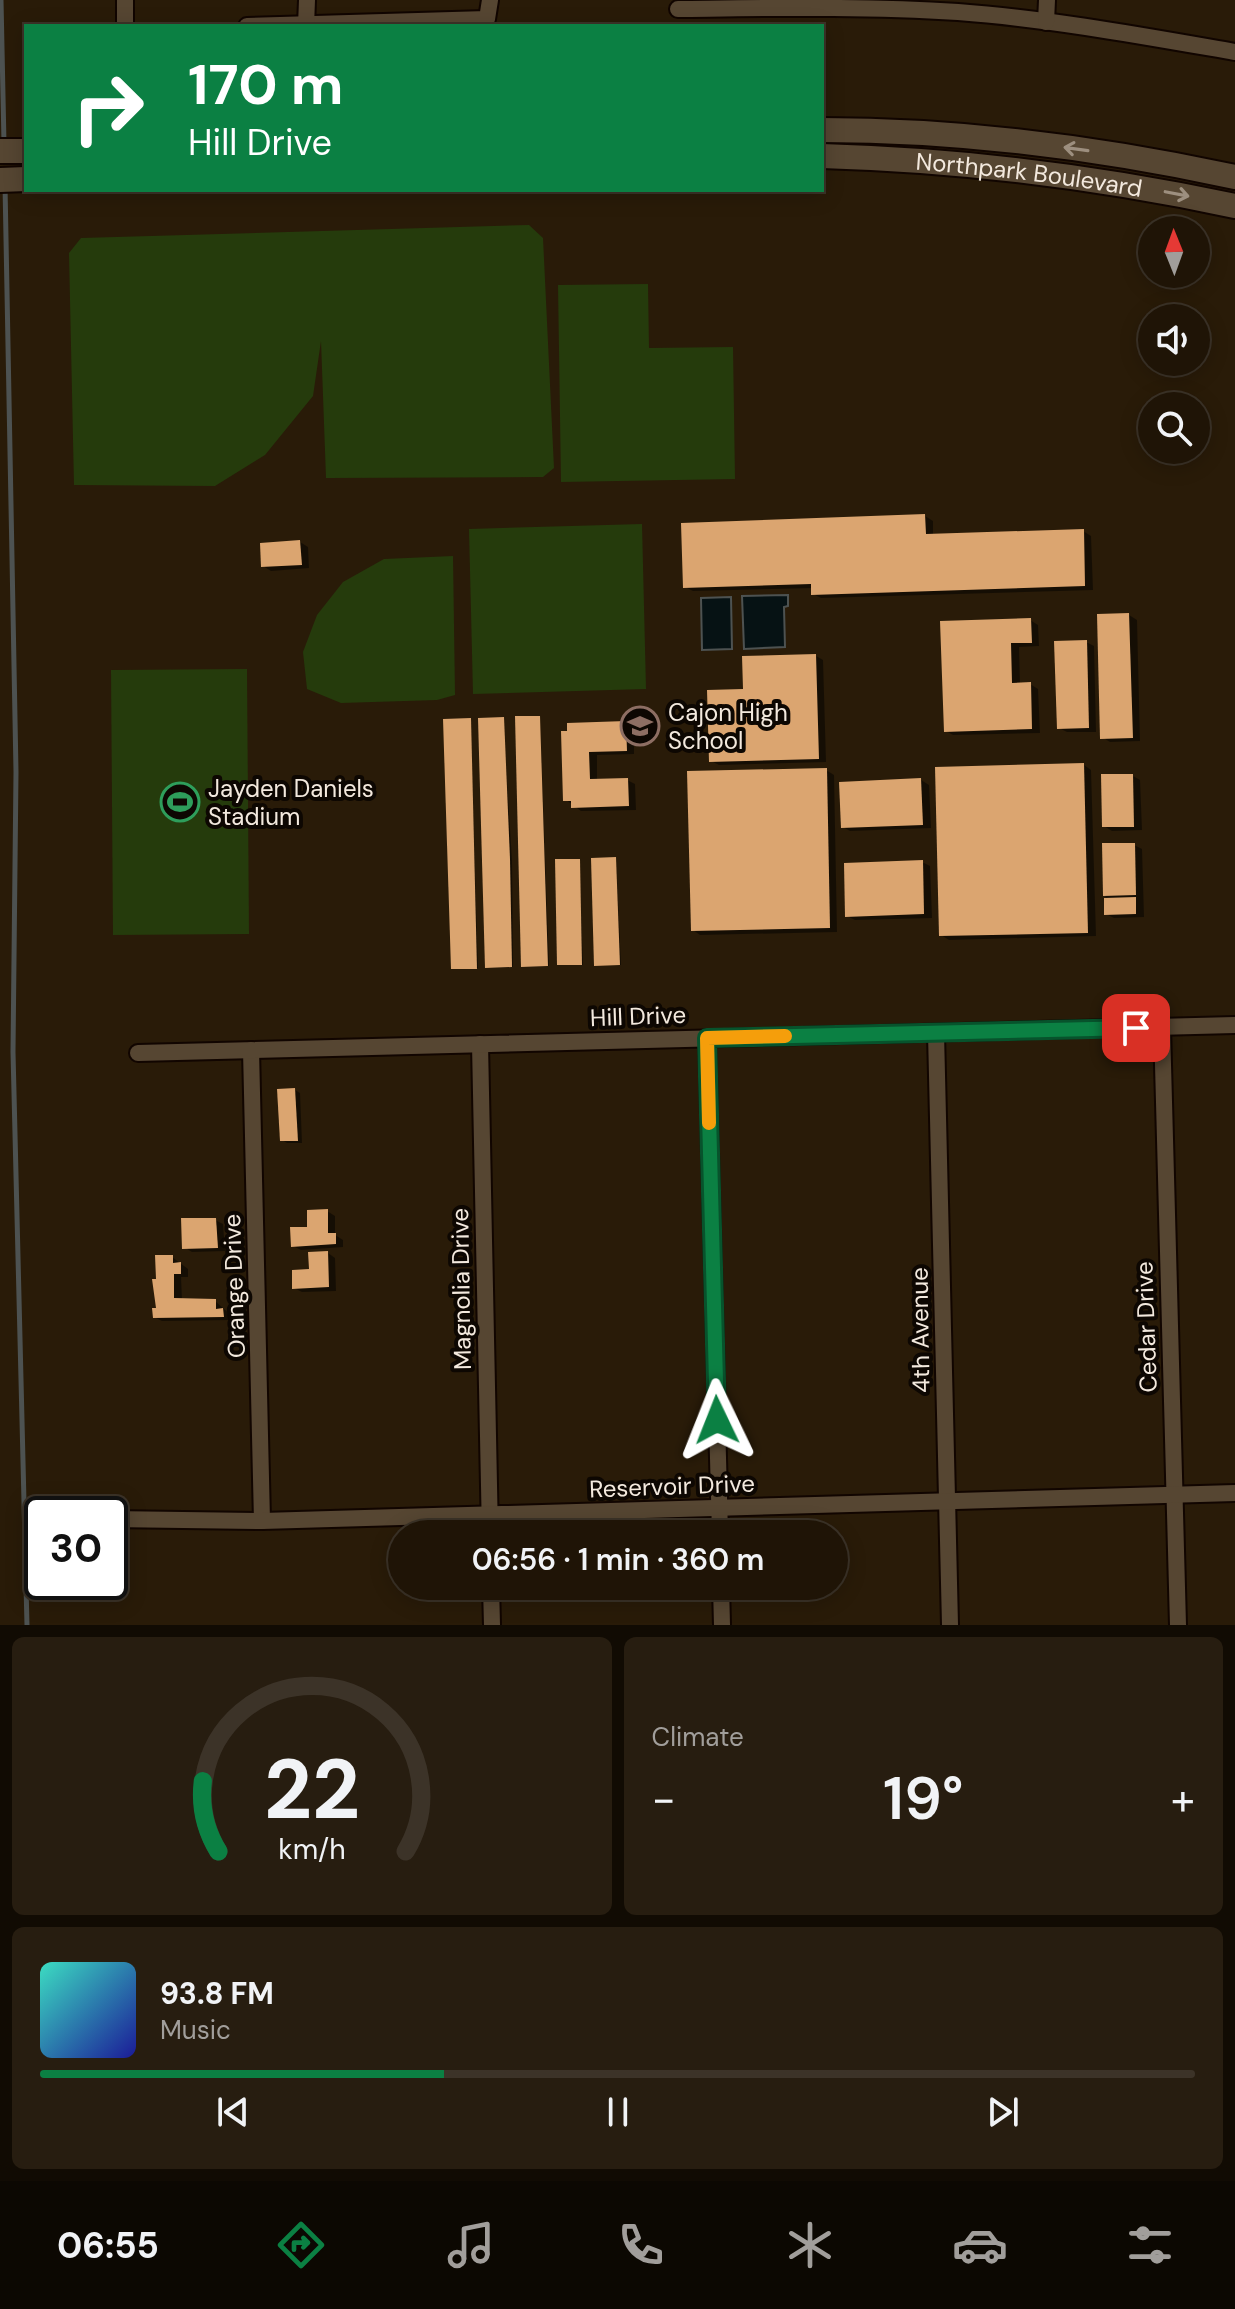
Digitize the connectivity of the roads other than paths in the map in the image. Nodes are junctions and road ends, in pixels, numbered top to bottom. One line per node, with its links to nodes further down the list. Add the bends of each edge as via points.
1 (125, 0): 8 (street)
2 (307, 0): 9 (street)
3 (490, 0): 10 (street, via 487,19)
4 (1047, 0): 7 (street)
5 (860, 4): 6 (street); 7 (street)
6 (678, 12)
7 (1046, 22): 11 (street)
8 (125, 24)
9 (306, 24)
10 (336, 24)
11 (1235, 52)
12 (824, 130): 14 (main road, one-way to 12, via 1069,147)
13 (824, 156): 15 (main road, Northpark Boulevard, one-way to 15, via 957,162 1095,179)
14 (1235, 177)
15 (1235, 206)
16 (1235, 1025): 17 (street, Hill Drive)
17 (1162, 1027): 18 (street, Hill Drive); 24 (street, Cedar Drive)
18 (936, 1033): 19 (street, Hill Drive); 25 (street, 4th Avenue)
19 (707, 1038): 20 (street, Hill Drive); 26 (street)
20 (480, 1044): 21 (street, Hill Drive); 27 (street, Magnolia Drive)
21 (251, 1050): 22 (street, Hill Drive); 31 (street, Orange Drive)
22 (138, 1053)
23 (1235, 1493): 24 (street, Reservoir Drive)
24 (1175, 1494): 25 (street, Reservoir Drive); 37 (street, Cedar Drive)
25 (948, 1502): 26 (street, Reservoir Drive); 36 (street, 4th Avenue)
26 (720, 1509): 27 (street, Reservoir Drive); 30 (street)
27 (489, 1515): 29 (street, Magnolia Drive); 31 (street, Reservoir Drive)
28 (128, 1519): 31 (street, Reservoir Drive)
29 (489, 1520)
30 (720, 1520)
31 (262, 1521)
32 (491, 1600): 34 (street)
33 (721, 1600): 35 (street)
34 (492, 1625)
35 (722, 1625)
36 (950, 1625)
37 (1178, 1625)

